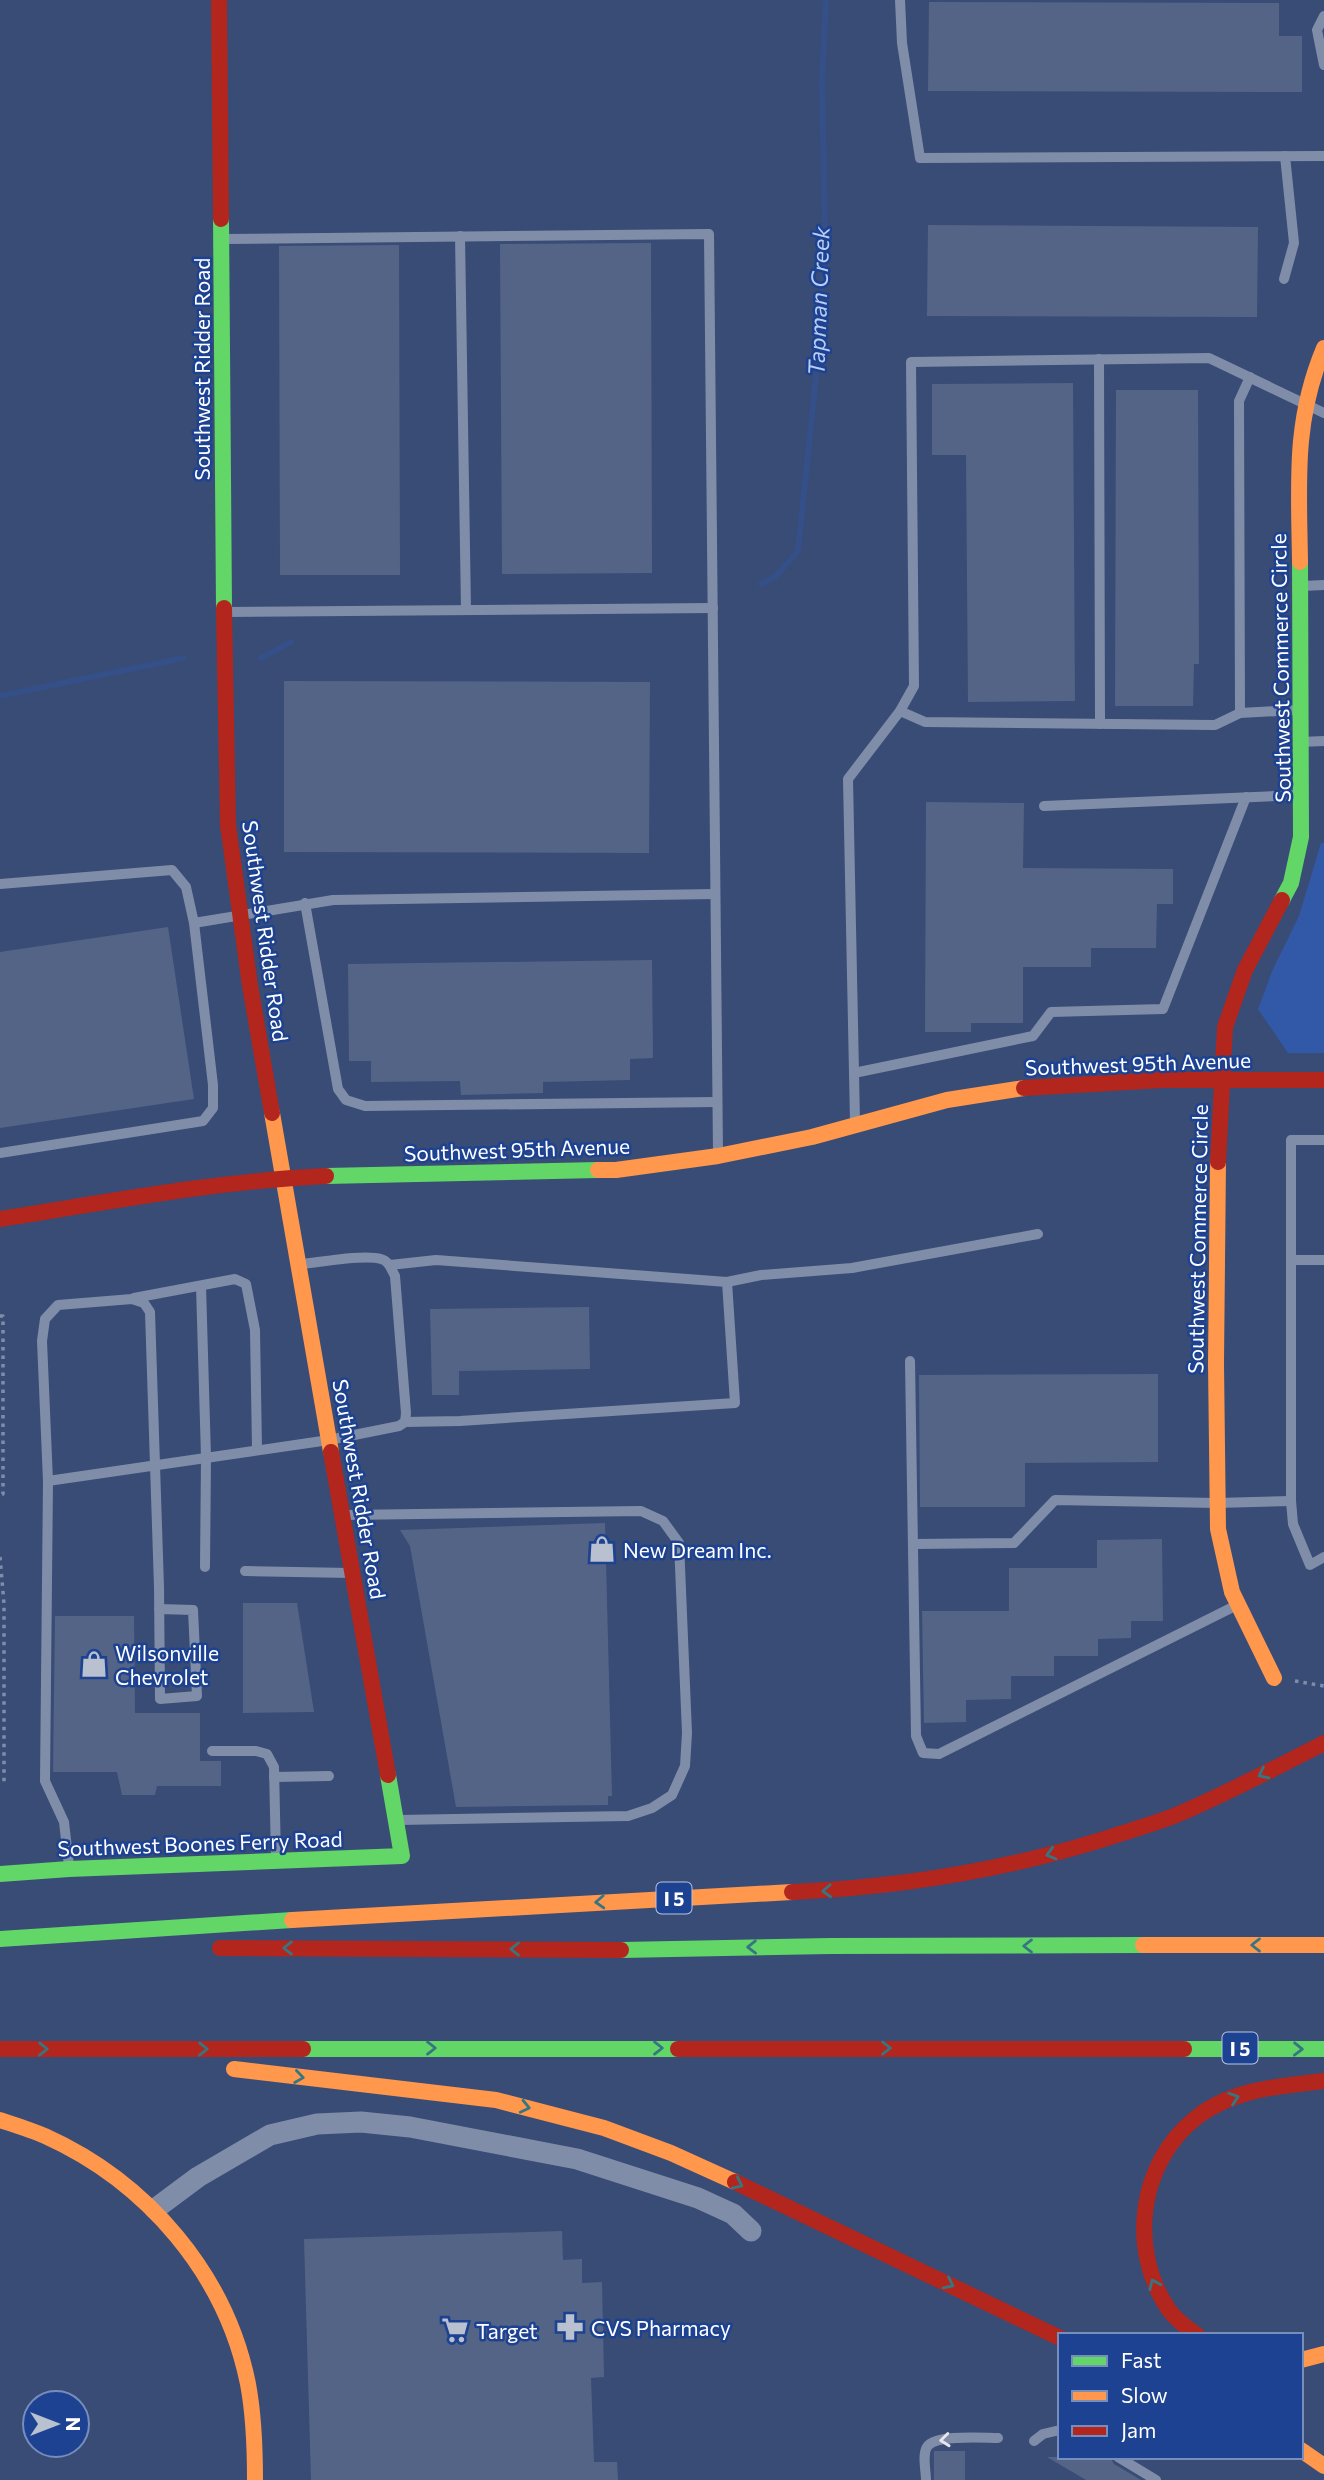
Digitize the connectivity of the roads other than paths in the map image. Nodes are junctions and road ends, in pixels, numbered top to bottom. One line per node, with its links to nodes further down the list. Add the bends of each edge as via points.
1 (219, 0): 8 (main road, Southwest Ridder Road)
2 (900, 0): 5 (lane, via 920,158)
3 (1324, 16): 4 (lane, via 1317,30)
4 (1324, 65)
5 (1284, 156): 6 (lane); 9 (lane, via 1294,243)
6 (1324, 156)
7 (460, 236): 8 (lane); 17 (lane, via 709,234); 18 (lane)
8 (221, 239): 19 (main road, Southwest Ridder Road)
9 (1284, 279)
10 (1324, 348): 13 (main road, Southwest Commerce Circle)
11 (1099, 359): 12 (lane, via 1209,358); 21 (lane, via 911,362 914,686); 23 (lane)
12 (1250, 377): 13 (lane); 22 (lane, via 1239,401)
13 (1304, 402): 14 (lane); 16 (main road, Southwest Commerce Circle, via 1299,442)
14 (1324, 413)
15 (1324, 585): 16 (lane)
16 (1299, 586): 20 (main road, Southwest Commerce Circle)
17 (713, 608): 18 (lane); 30 (lane)
18 (466, 610): 19 (lane)
19 (224, 612): 32 (main road, Southwest Ridder Road, via 227,802)
20 (1301, 710): 22 (lane); 25 (main road, Southwest Commerce Circle)
21 (900, 711): 23 (lane, via 925,722); 34 (lane, via 848,779)
22 (1240, 713): 23 (lane, via 1215,725)
23 (1100, 724)
24 (1324, 741): 25 (lane)
25 (1301, 742): 26 (main road, Southwest Commerce Circle)
26 (1303, 795): 27 (lane); 35 (main road, Southwest Commerce Circle, via 1301,837 1291,883 1238,985 1226,1027)
27 (1246, 797): 28 (lane); 34 (lane, via 1163,1009 1051,1012 1033,1036)
28 (1044, 806)
29 (0, 884): 33 (lane, via 172,870 186,887)
30 (715, 894): 31 (lane); 37 (lane)
31 (305, 903): 32 (lane); 37 (lane, via 338,1089 346,1100 365,1106)
32 (240, 915): 33 (lane); 42 (main road, Southwest Ridder Road)
33 (194, 923): 40 (lane, via 214,1108 203,1121)
34 (855, 1073): 38 (lane)
35 (1222, 1079): 36 (main road, Southwest 95th Avenue); 38 (main road, Southwest 95th Avenue, via 1019,1088 947,1100); 60 (main road, Southwest Commerce Circle)
36 (1324, 1080)
37 (717, 1102): 41 (lane)
38 (855, 1125): 41 (main road, Southwest 95th Avenue)
39 (1324, 1140): 45 (lane, via 1291,1140)
40 (0, 1153)
41 (718, 1156): 42 (main road, Southwest 95th Avenue, via 616,1170)
42 (284, 1178): 43 (main road, Southwest 95th Avenue); 47 (main road, Southwest Ridder Road)
43 (0, 1219)
44 (1038, 1234): 49 (lane, via 852,1268)
45 (1291, 1260): 46 (lane); 59 (lane)
46 (1324, 1260)
47 (299, 1264): 48 (lane, via 371,1258); 54 (main road, Southwest Ridder Road)
48 (390, 1265): 49 (lane, via 436,1260); 53 (lane, via 395,1276)
49 (727, 1282): 53 (lane, via 735,1403)
50 (201, 1286): 51 (lane); 55 (lane, via 236,1279 246,1284 255,1330); 56 (lane)
51 (132, 1298): 57 (lane, via 150,1312); 58 (lane, via 58,1305 45,1319)
52 (910, 1361): 62 (lane)
53 (405, 1422): 54 (lane)
54 (329, 1440): 55 (lane); 61 (main road, Southwest Ridder Road)
55 (257, 1449): 56 (lane)
56 (206, 1457): 57 (lane); 64 (lane)
57 (156, 1465): 58 (lane); 68 (lane)
58 (48, 1481): 77 (lane, via 45,1781 64,1822)
59 (1291, 1501): 60 (lane); 63 (lane, via 1293,1524 1310,1565)
60 (1217, 1503): 62 (lane, via 1055,1500 1014,1543); 67 (main road, Southwest Commerce Circle, via 1224,1561)
61 (343, 1515): 66 (main road, Southwest Ridder Road); 74 (lane, via 641,1511 663,1521 679,1543 687,1733 685,1766 672,1795 628,1816)
62 (913, 1544): 67 (lane, via 916,1737 923,1753 932,1755)
63 (1324, 1557)
64 (205, 1566)
65 (245, 1571): 66 (lane)
66 (354, 1573): 74 (main road, Southwest Ridder Road)
67 (1238, 1605): 69 (main road, Southwest Commerce Circle)
68 (159, 1609): 68 (lane, via 160,1699 197,1696 193,1611)
69 (1274, 1678)
70 (1324, 1743): 79 (main road, I 5, one-way to 79, via 1179,1814 1096,1842 939,1878 841,1890 443,1910)
71 (212, 1751): 73 (lane, via 267,1755)
72 (329, 1776): 73 (lane)
73 (274, 1777): 76 (lane)
74 (396, 1820): 75 (main road, Southwest Ridder Road)
75 (402, 1856): 76 (main road, Southwest Boones Ferry Road)
76 (276, 1861): 77 (main road, Southwest Boones Ferry Road)
77 (69, 1869): 78 (main road, Southwest Boones Ferry Road)
78 (0, 1874)
79 (0, 1940)
80 (1324, 1945): 83 (main road, one-way to 83)
81 (0, 1947): 82 (main road)
82 (124, 1947)
83 (207, 1948)
84 (0, 2049): 85 (main road, I 5, one-way to 85)
85 (86, 2049): 86 (main road, I 5, one-way to 86); 92 (main road, I 5, one-way to 92, via 496,2100 604,2128 728,2179)
86 (1324, 2049)
87 (1324, 2081): 91 (main road, I 5, one-way to 87, via 1171,2313 1151,2279 1142,2239 1145,2202 1164,2153 1189,2124 1224,2101)
88 (0, 2120): 89 (main road, via 75,2150)
89 (155, 2209): 90 (street, via 198,2177 270,2135 317,2124 361,2122 577,2159 698,2198 733,2214); 101 (main road, via 208,2279 235,2338 253,2416)
90 (751, 2231)
91 (1196, 2333)
92 (1058, 2337)
93 (1324, 2354): 94 (main road)
94 (1303, 2359)
95 (1058, 2430): 97 (lane)
96 (998, 2438): 102 (lane, one-way to 102, via 932,2442 925,2451)
97 (1034, 2441)
98 (1304, 2442): 100 (main road)
99 (1121, 2459): 103 (lane)
100 (1324, 2466)
101 (255, 2480)
102 (926, 2480)
103 (1156, 2480)

